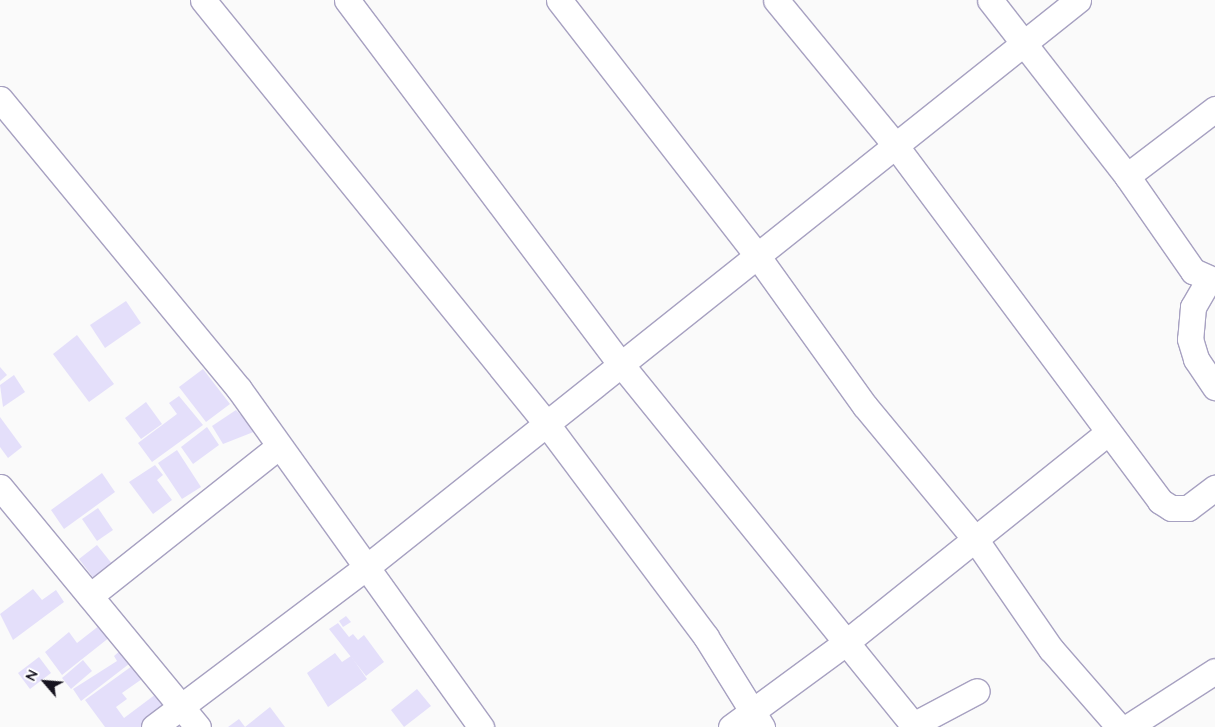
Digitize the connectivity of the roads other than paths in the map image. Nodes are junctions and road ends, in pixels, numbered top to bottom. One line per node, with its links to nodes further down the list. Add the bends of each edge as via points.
1 (203, 0): 16 (street)
2 (347, 0): 14 (street)
3 (559, 0): 12 (street)
4 (776, 0): 10 (street)
5 (990, 0): 7 (street)
6 (1078, 0): 7 (street)
7 (1022, 42): 10 (street); 11 (street)
8 (0, 100): 18 (street, via 194,331)
9 (1215, 109): 11 (street)
10 (895, 145): 12 (street); 17 (street)
11 (1127, 176): 13 (street, via 1193,271)
12 (756, 254): 14 (street); 21 (street, via 865,406)
13 (1212, 281): 15 (street, via 1193,307 1190,338 1196,359)
14 (620, 363): 16 (street); 24 (street)
15 (1215, 387)
16 (546, 423): 22 (street); 28 (street, via 706,637)
17 (1109, 432): 20 (street, via 1160,501 1171,508 1188,508); 21 (street)
18 (279, 446): 22 (street); 23 (street)
19 (0, 487): 23 (street)
20 (1215, 488)
21 (975, 540): 24 (street); 34 (street, via 1051,649)
22 (368, 566): 27 (street); 32 (street)
23 (90, 596): 27 (street)
24 (844, 644): 28 (street); 29 (street)
25 (1215, 671): 35 (street)
26 (977, 691): 29 (street)
27 (181, 706): 30 (street); 31 (street)
28 (757, 719): 33 (street)
29 (914, 726)
30 (154, 727)
31 (198, 727)
32 (481, 727)
33 (731, 727)
34 (1119, 727)
35 (1128, 727)

